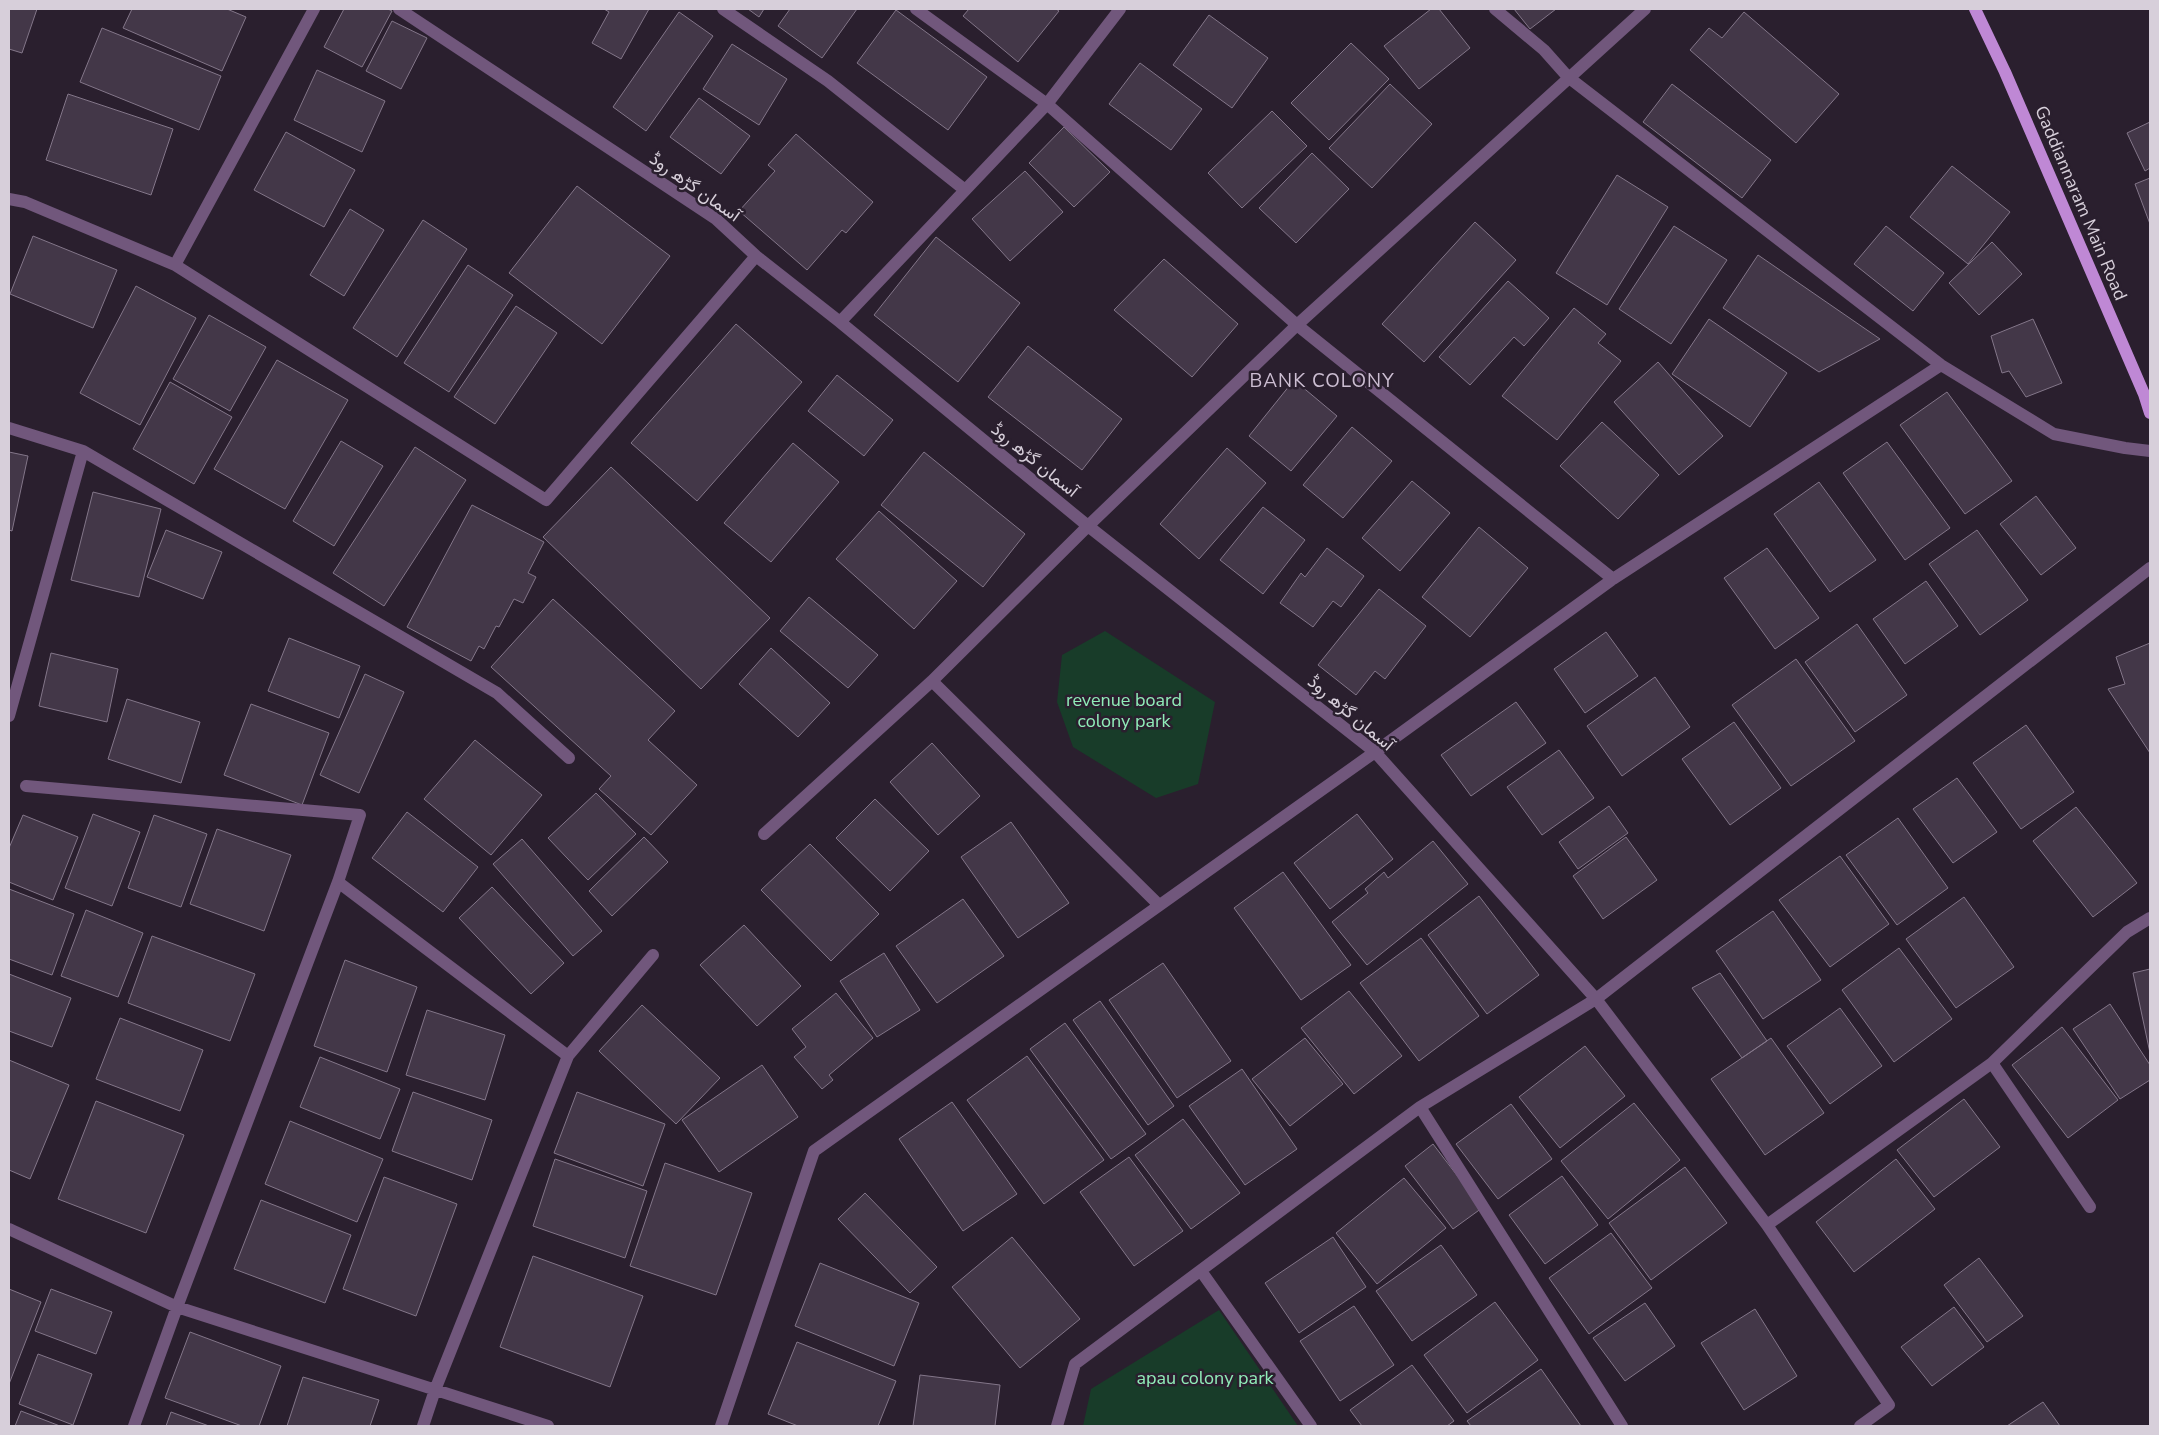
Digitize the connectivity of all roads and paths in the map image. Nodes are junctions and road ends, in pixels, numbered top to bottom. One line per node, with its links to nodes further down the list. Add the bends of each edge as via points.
1 (314, 9): 14 (street)
2 (399, 9): 13 (street, آسمان گڑھ روڈ, via 716,219)
3 (723, 9): 11 (street, via 828,81)
4 (916, 9): 10 (street)
5 (1120, 9): 10 (street)
6 (1494, 9): 9 (street, via 1544,50)
7 (1645, 9): 9 (street)
8 (1976, 9): 18 (main road, Gaddiannaram Main Road)
9 (1568, 77): 16 (street); 17 (street)
10 (1047, 104): 11 (street); 16 (street)
11 (966, 190): 15 (street)
12 (9, 199): 14 (street, via 24,202)
13 (756, 256): 14 (street, via 546,500); 15 (street, آسمان گڑھ روڈ)
14 (175, 265)
15 (840, 322): 23 (street, آسمان گڑھ روڈ)
16 (1297, 325): 23 (street); 25 (street)
17 (1941, 365): 22 (street, via 2054,434); 25 (street)
18 (2147, 393): 19 (main road, Gaddiannaram Main Road)
19 (2150, 413)
20 (9, 428): 21 (street)
21 (83, 451): 27 (street); 29 (street, via 497,692)
22 (2150, 451)
23 (1088, 526): 26 (street); 28 (street, آسمان گڑھ روڈ)
24 (2150, 568): 36 (street)
25 (1613, 579): 28 (street)
26 (932, 681): 31 (street); 33 (street)
27 (9, 716)
28 (1375, 752): 33 (street); 36 (street, آسمان گڑھ روڈ)
29 (569, 758)
30 (26, 786): 32 (street, via 360,815)
31 (764, 834)
32 (338, 882): 37 (street); 44 (street)
33 (1159, 905): 49 (street, via 814,1151)
34 (2150, 918): 38 (street, via 2127,932)
35 (653, 955): 37 (street)
36 (1596, 999): 39 (street); 41 (street, آسمان گڑھ روڈ)
37 (568, 1056): 45 (street)
38 (1992, 1063): 40 (street); 41 (street)
39 (1420, 1107): 43 (street); 52 (street)
40 (2090, 1207)
41 (1767, 1225): 53 (street, آسمان گڑھ روڈ, via 1889,1405)
42 (9, 1229): 44 (street)
43 (1201, 1271): 50 (street, via 1075,1364); 51 (street)
44 (177, 1307): 45 (street); 46 (street)
45 (435, 1390): 47 (street); 48 (street)
46 (134, 1426)
47 (423, 1426)
48 (548, 1426)
49 (721, 1426)
50 (1058, 1426)
51 (1311, 1426)
52 (1622, 1426)
53 (1860, 1426)

